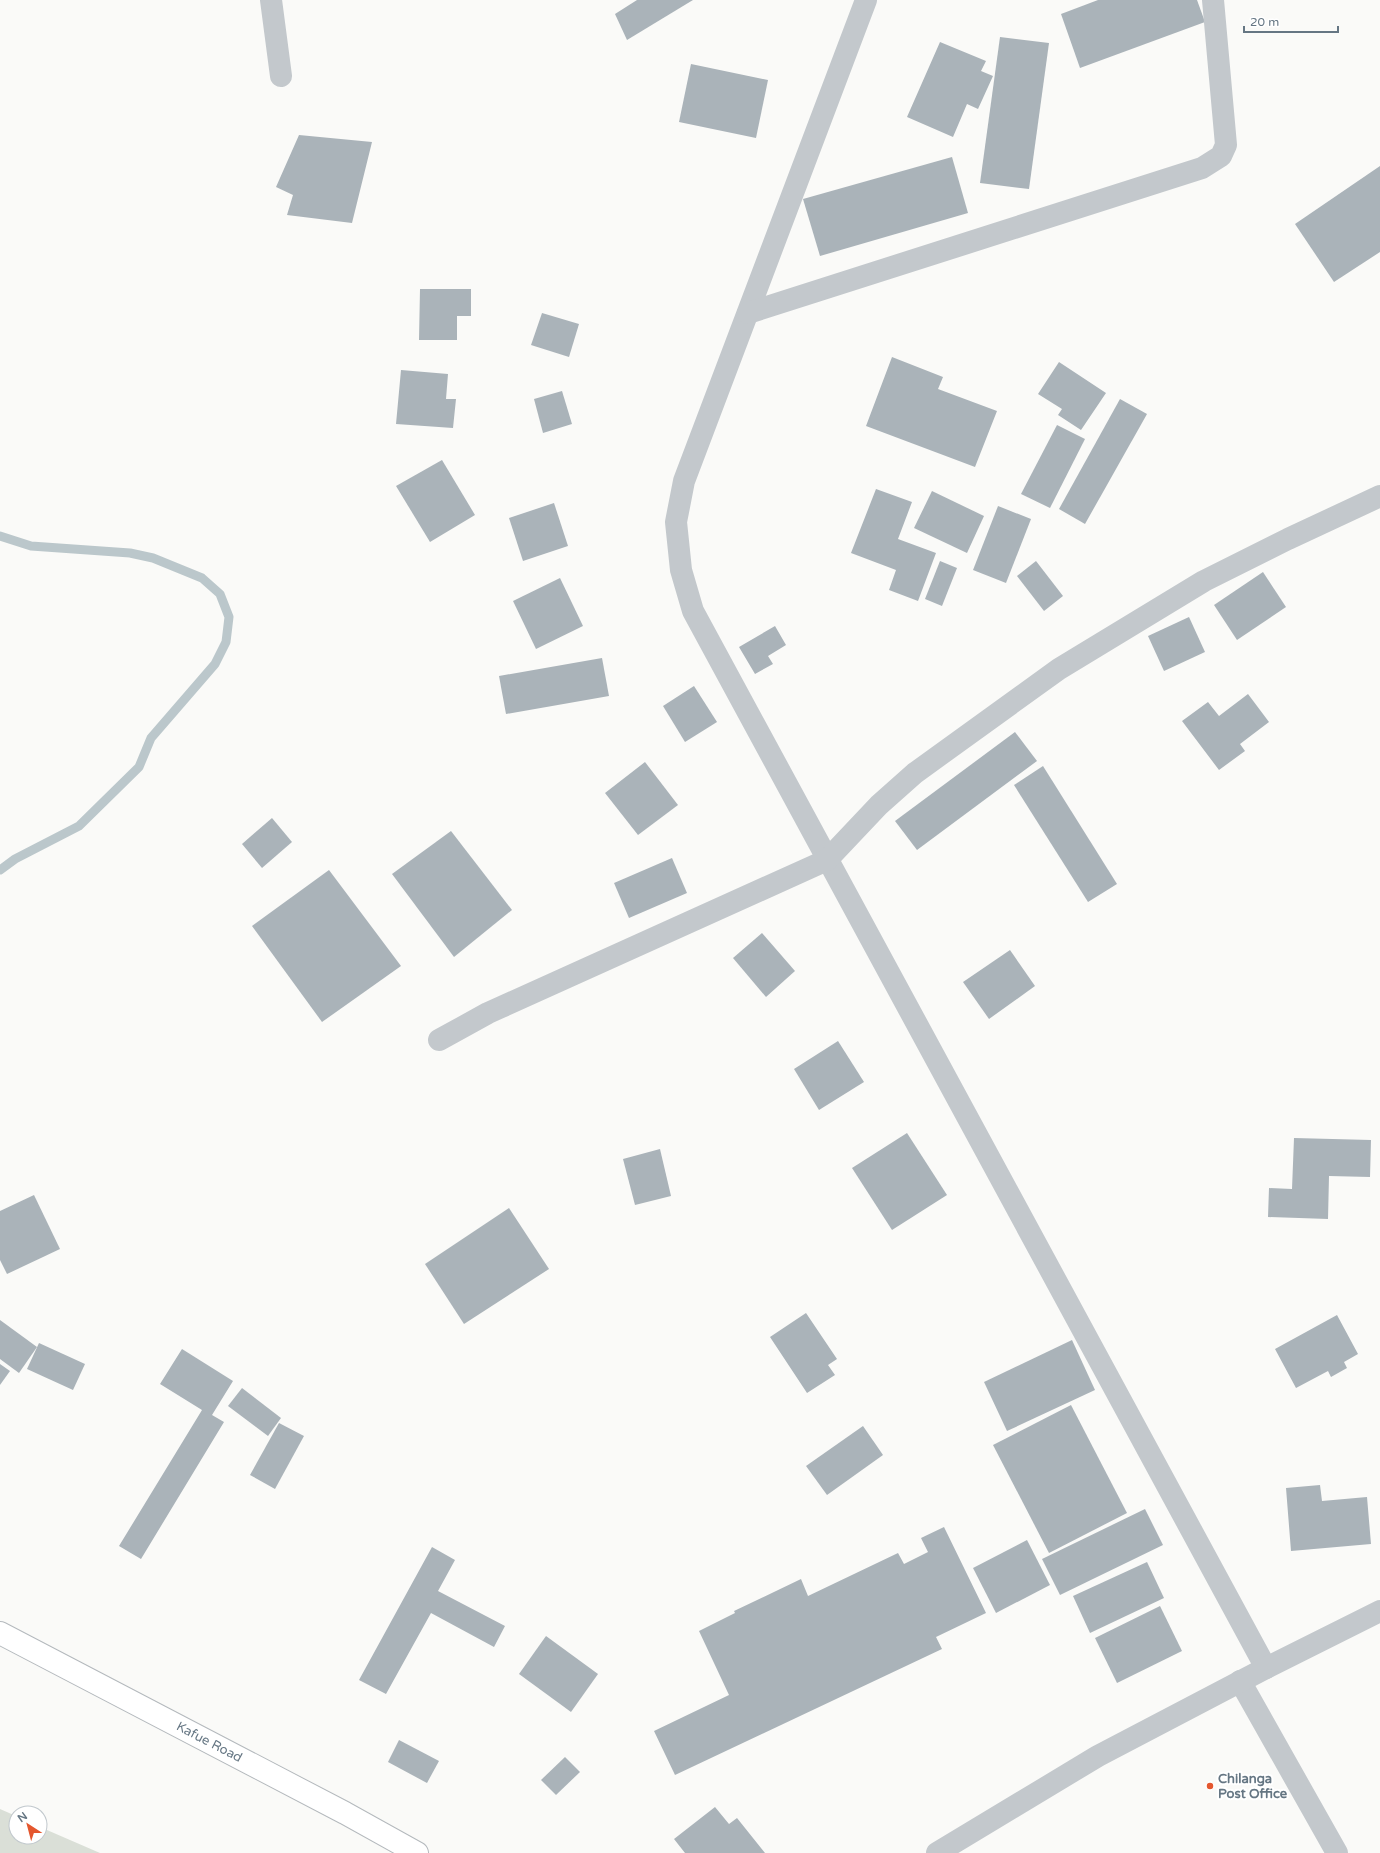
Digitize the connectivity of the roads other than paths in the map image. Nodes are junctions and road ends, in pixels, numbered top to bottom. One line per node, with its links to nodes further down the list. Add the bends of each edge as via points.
1 (271, 0): 4 (street)
2 (866, 0): 5 (street)
3 (1213, 0): 5 (street, via 1226,145 1221,156 1202,168)
4 (282, 76)
5 (748, 313): 7 (street, via 684,480 676,522 681,570 693,611)
6 (1380, 496): 7 (street, via 1204,581 1059,669 915,773 879,805)
7 (827, 860): 8 (street, via 488,1013); 11 (street)
8 (439, 1040)
9 (1380, 1611): 11 (street)
10 (0, 1633): 13 (highway, Kafue Road, via 345,1812)
11 (1266, 1668): 12 (street)
12 (1240, 1681): 14 (street, via 1098,1756); 15 (street)
13 (417, 1853)
14 (937, 1853)
15 (1336, 1853)

